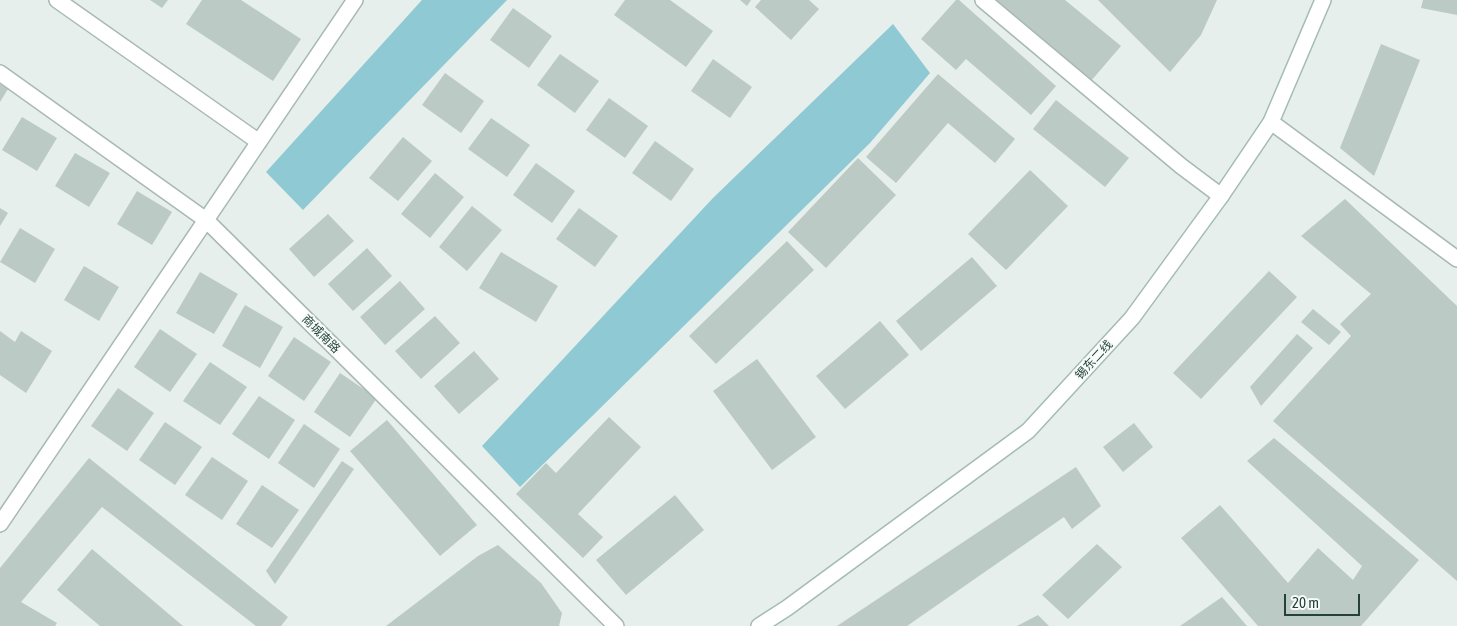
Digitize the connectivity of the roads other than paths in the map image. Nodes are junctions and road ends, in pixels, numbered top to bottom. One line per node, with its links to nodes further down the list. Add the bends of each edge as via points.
1 (57, 0): 7 (street)
2 (355, 0): 7 (street)
3 (983, 0): 8 (street)
4 (1323, 0): 6 (street, 锡东二线)
5 (0, 73): 9 (street, 商城南路)
6 (1271, 122): 8 (street, 锡东二线); 10 (street)
7 (259, 142): 9 (street)
8 (1221, 196): 13 (street, 锡东二线, via 1132,318 1028,430)
9 (206, 220): 11 (street); 12 (street, 商城南路)
10 (1457, 259)
11 (0, 524)
12 (616, 626)
13 (759, 626)

